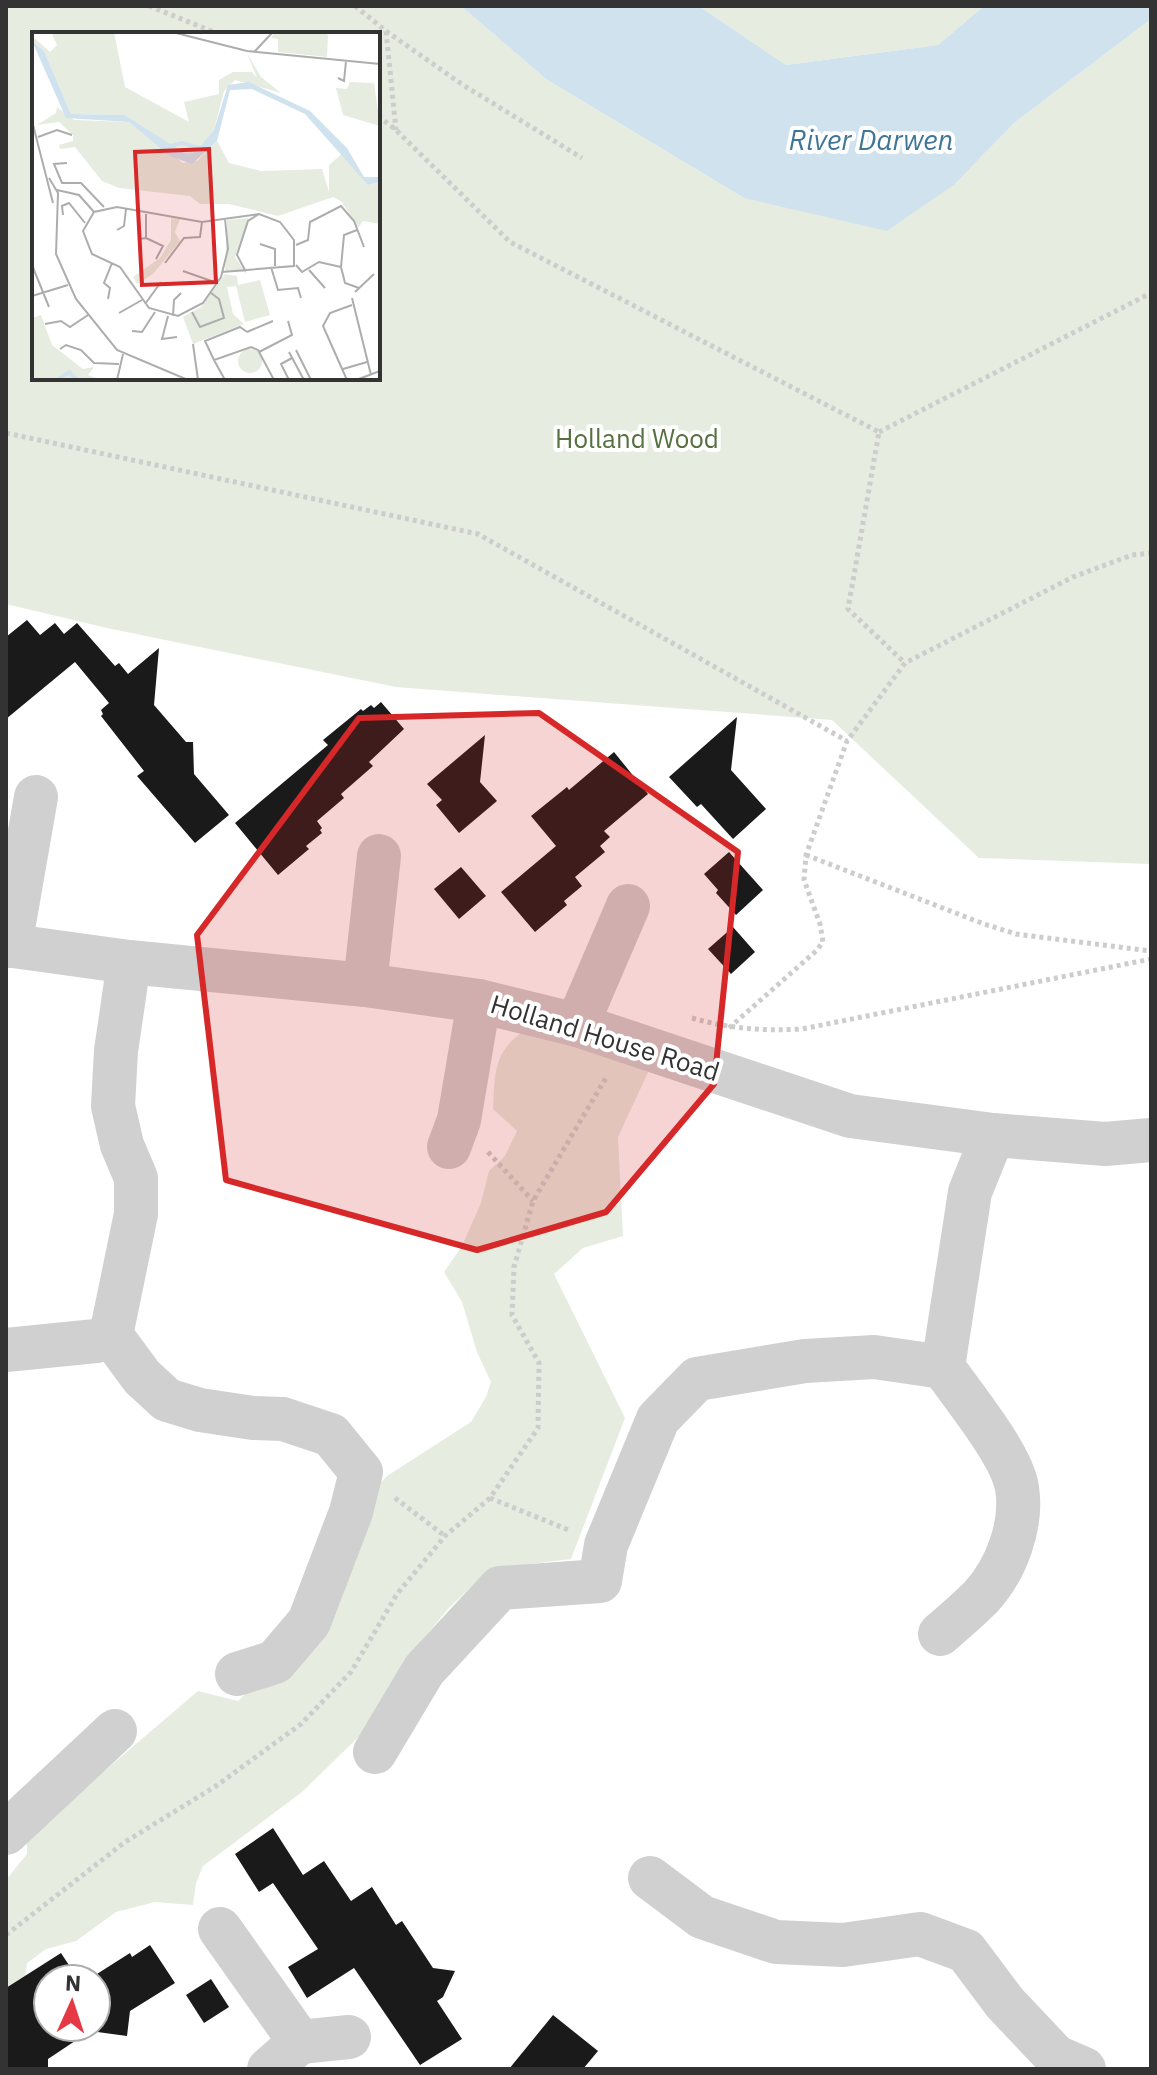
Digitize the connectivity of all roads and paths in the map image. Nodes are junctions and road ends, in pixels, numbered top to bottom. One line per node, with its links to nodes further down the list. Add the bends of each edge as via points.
1 (149, 6): 4 (path)
2 (355, 6): 3 (path)
3 (386, 31): 6 (path); 7 (path)
4 (214, 32)
5 (380, 118): 6 (path)
6 (396, 130): 9 (path, via 510,242)
7 (582, 158)
8 (1151, 293): 9 (path)
9 (879, 432): 12 (path, via 848,609)
10 (6, 433): 13 (path, via 478,534)
11 (1151, 553): 12 (path, via 1073,577)
12 (905, 663): 13 (path)
13 (847, 741): 15 (path)
14 (36, 797): 18 (street)
15 (806, 855): 19 (path, via 1016,934); 20 (path, via 804,880 823,942 729,1028 802,1029)
16 (379, 856): 22 (street)
17 (628, 906): 24 (street)
18 (8, 945): 21 (street, Holland House Road)
19 (1151, 951)
20 (1151, 959)
21 (129, 962): 22 (street, Holland House Road); 29 (street, via 113,1106 136,1178 136,1214)
22 (365, 985): 23 (street, Holland House Road)
23 (479, 1001): 24 (street, Holland House Road); 25 (street)
24 (577, 1025): 26 (street, Holland House Road, via 850,1116)
25 (454, 1134): 28 (path)
26 (993, 1135): 27 (street, Holland House Road, via 1105,1144); 31 (street, via 970,1192)
27 (1151, 1140)
28 (533, 1201)
29 (111, 1335): 30 (street); 32 (street, via 167,1400 200,1410 283,1419 331,1435)
30 (6, 1350)
31 (943, 1367): 35 (street, via 874,1357 805,1361 697,1379 658,1419); 36 (street, via 1005,1459 1017,1487 1016,1527 1004,1563 983,1595)
32 (361, 1472): 34 (path); 37 (street, via 309,1622 275,1662)
33 (490, 1498): 35 (path)
34 (445, 1536)
35 (606, 1545): 39 (street, via 600,1581 500,1588 424,1670)
36 (940, 1634)
37 (237, 1674)
38 (115, 1731): 40 (street)
39 (375, 1752)
40 (6, 1833)
41 (650, 1878): 45 (street, via 702,1917 776,1942 843,1945 920,1934 966,1951 1056,2057)
42 (220, 1929): 44 (street)
43 (349, 2037): 44 (street)
44 (285, 2056)
45 (1084, 2069)

